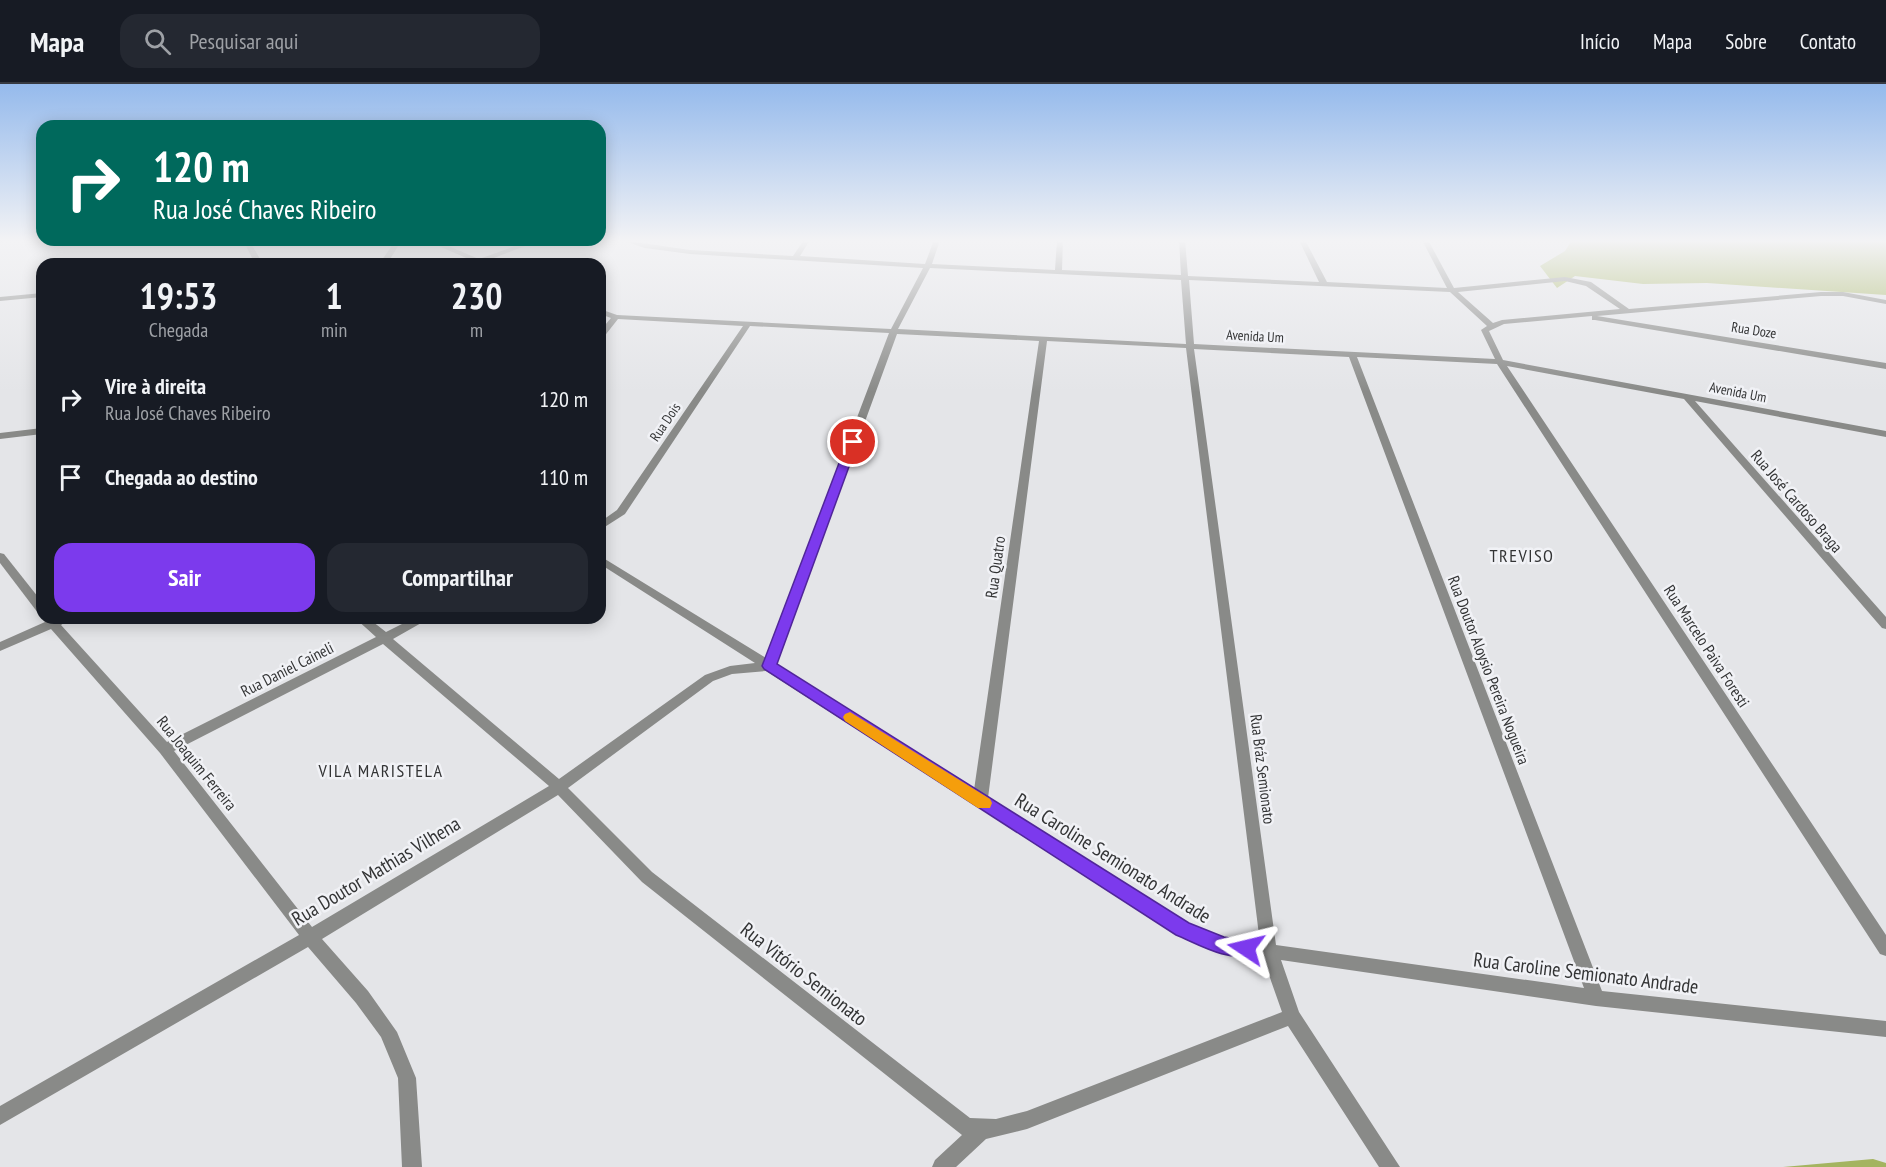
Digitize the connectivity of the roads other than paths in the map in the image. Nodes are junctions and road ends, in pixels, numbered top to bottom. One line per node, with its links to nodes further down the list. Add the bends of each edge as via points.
1 (1452, 290): 13 (street)
2 (915, 291): 15 (street)
3 (1186, 291): 17 (street, Rua Bráz Semionato)
4 (1598, 291): 8 (street)
5 (36, 296): 6 (street)
6 (0, 299)
7 (1886, 302): 8 (street, via 1821,294)
8 (1625, 309): 10 (street)
9 (606, 313): 11 (street, Avenida Um)
10 (1582, 316): 13 (street); 20 (street, Rua Doze)
11 (616, 317): 12 (street, Avenida Um); 14 (street)
12 (747, 325): 15 (street, Avenida Um); 25 (street, Rua Dois, via 621,512)
13 (1491, 325): 19 (street, Rua Marcelo Paiva Foresti, via 1485,330)
14 (606, 329)
15 (894, 330): 16 (street, Avenida Um); 36 (street)
16 (1043, 338): 17 (street, Avenida Um); 39 (street, Rua Quatro)
17 (1190, 346): 18 (street, Avenida Um); 42 (street, Rua Bráz Semionato)
18 (1352, 354): 19 (street, Avenida Um); 43 (street, Rua Doutor Aloysio Pereira Nogueira)
19 (1500, 362): 21 (street, Avenida Um); 41 (street, Rua Marcelo Paiva Foresti)
20 (1886, 366)
21 (1686, 396): 23 (street, Avenida Um); 33 (street, Rua José Cardoso Braga)
22 (36, 432): 24 (street)
23 (1886, 434)
24 (0, 436)
25 (606, 523)
26 (0, 556): 28 (street)
27 (606, 563): 36 (street, Rua Caroline Semionato Andrade)
28 (36, 602)
29 (47, 624): 35 (street)
30 (58, 624): 37 (street, Rua Joaquim Ferreira)
31 (368, 624): 34 (street, Rua Vitório Semionato)
32 (412, 624): 34 (street, Rua Daniel Caineli)
33 (1886, 625)
34 (384, 638): 37 (street, Rua Daniel Caineli); 38 (street, Rua Vitório Semionato)
35 (0, 647)
36 (769, 666): 38 (street, Rua Doutor Mathias Vilhena, via 730,669 709,678); 39 (street, Rua Caroline Semionato Andrade)
37 (165, 750): 40 (street, Rua Joaquim Ferreira)
38 (560, 787): 40 (street, Rua Doutor Mathias Vilhena); 47 (street, Rua Vitório Semionato, via 647,877 966,1128)
39 (980, 801): 42 (street, Rua Caroline Semionato Andrade, via 1182,929 1223,945)
40 (310, 937): 46 (street, Rua Doutor Mathias Vilhena); 48 (street, Rua Joaquim Ferreira, via 388,1032 407,1078)
41 (1886, 949)
42 (1269, 951): 43 (street, Rua Caroline Semionato Andrade); 44 (street, Rua Bráz Semionato)
43 (1596, 998): 45 (street, Rua Caroline Semionato Andrade)
44 (1292, 1016): 47 (street, via 1027,1120); 50 (street, Rua Bráz Semionato)
45 (1886, 1029)
46 (0, 1116)
47 (980, 1131): 49 (street)
48 (412, 1167)
49 (942, 1167)
50 (1390, 1167)

